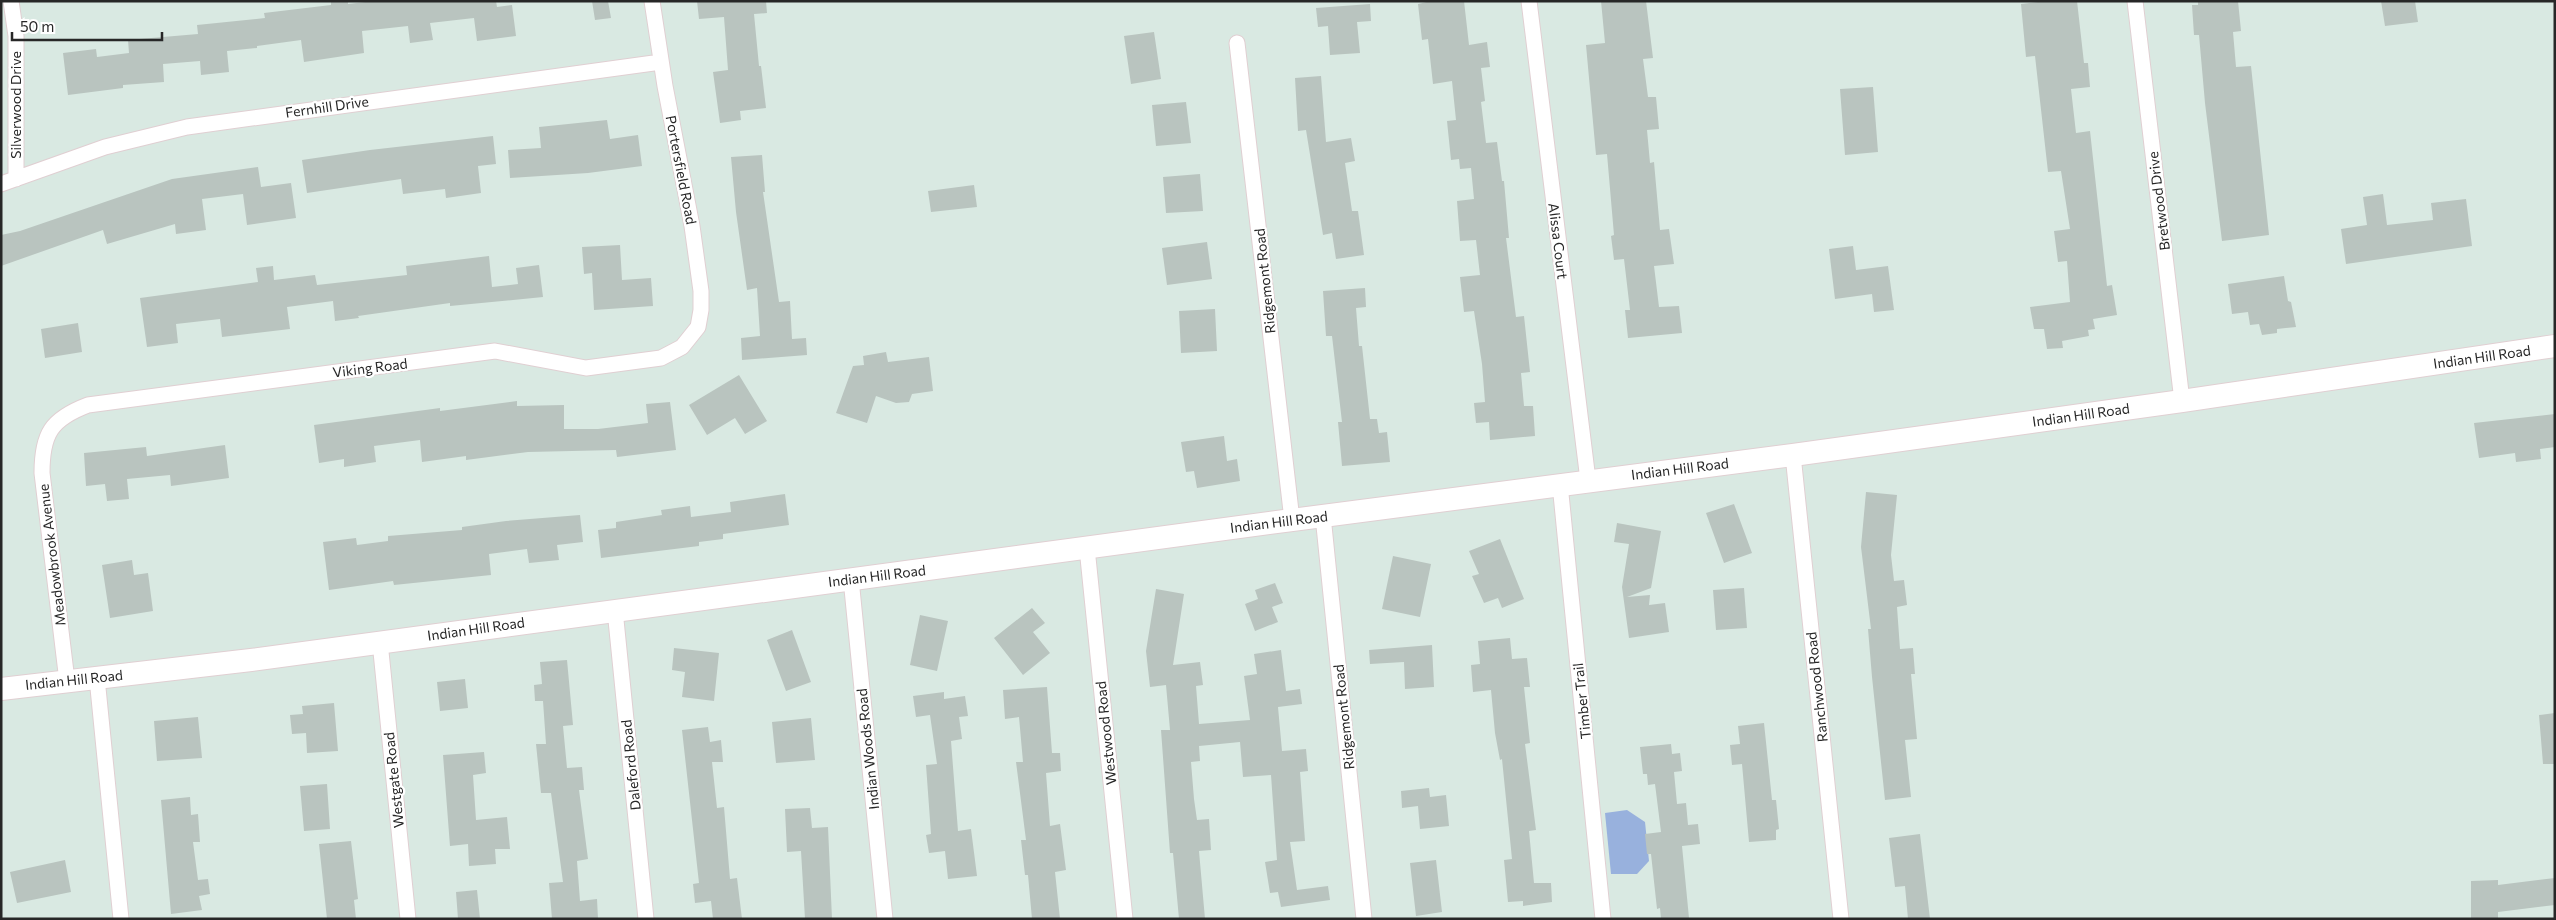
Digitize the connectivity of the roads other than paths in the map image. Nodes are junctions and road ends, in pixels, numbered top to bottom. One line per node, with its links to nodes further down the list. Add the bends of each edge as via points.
1 (11, 1): 7 (street, Silverwood Drive, via 16,36)
2 (652, 1): 6 (street, Portersfield Road)
3 (1528, 1): 14 (street, Alissa Court)
4 (2135, 1): 11 (street, Bretwood Drive)
5 (1238, 43): 17 (street, Ridgemont Road)
6 (661, 62): 7 (street, Fernhill Drive, via 186,127 105,147); 9 (street, Portersfield Road, via 701,291 698,328)
7 (16, 179): 8 (street, Fernhill Drive)
8 (1, 184)
9 (691, 337): 12 (street, Viking Road, via 673,353 661,358 594,367 568,366 495,352 88,405 71,411)
10 (2555, 346): 11 (street, Indian Hill Road)
11 (2182, 401): 13 (street, Indian Hill Road)
12 (50, 429): 23 (street, Meadowbrook Avenue, via 44,443 42,473)
13 (1793, 455): 14 (street, Indian Hill Road); 32 (street, Ranchwood Road)
14 (1588, 480): 15 (street, Indian Hill Road)
15 (1560, 484): 16 (street, Indian Hill Road); 31 (street, Timber Trail)
16 (1323, 516): 17 (street, Indian Hill Road); 30 (street, Ridgemont Road)
17 (1292, 520): 18 (street, Indian Hill Road)
18 (1087, 548): 19 (street, Indian Hill Road); 29 (street, Westwood Road)
19 (851, 579): 20 (street, Indian Hill Road); 28 (street, Indian Woods Road)
20 (615, 610): 21 (street, Indian Hill Road); 27 (street, Daleford Road)
21 (380, 642): 22 (street, Indian Hill Road); 26 (street, Westgate Road)
22 (97, 678): 23 (street, Indian Hill Road); 25 (street)
23 (67, 681): 24 (street, Indian Hill Road)
24 (1, 689)
25 (121, 919)
26 (408, 919)
27 (646, 919)
28 (885, 919)
29 (1124, 919)
30 (1364, 919)
31 (1603, 919)
32 (1841, 919)

